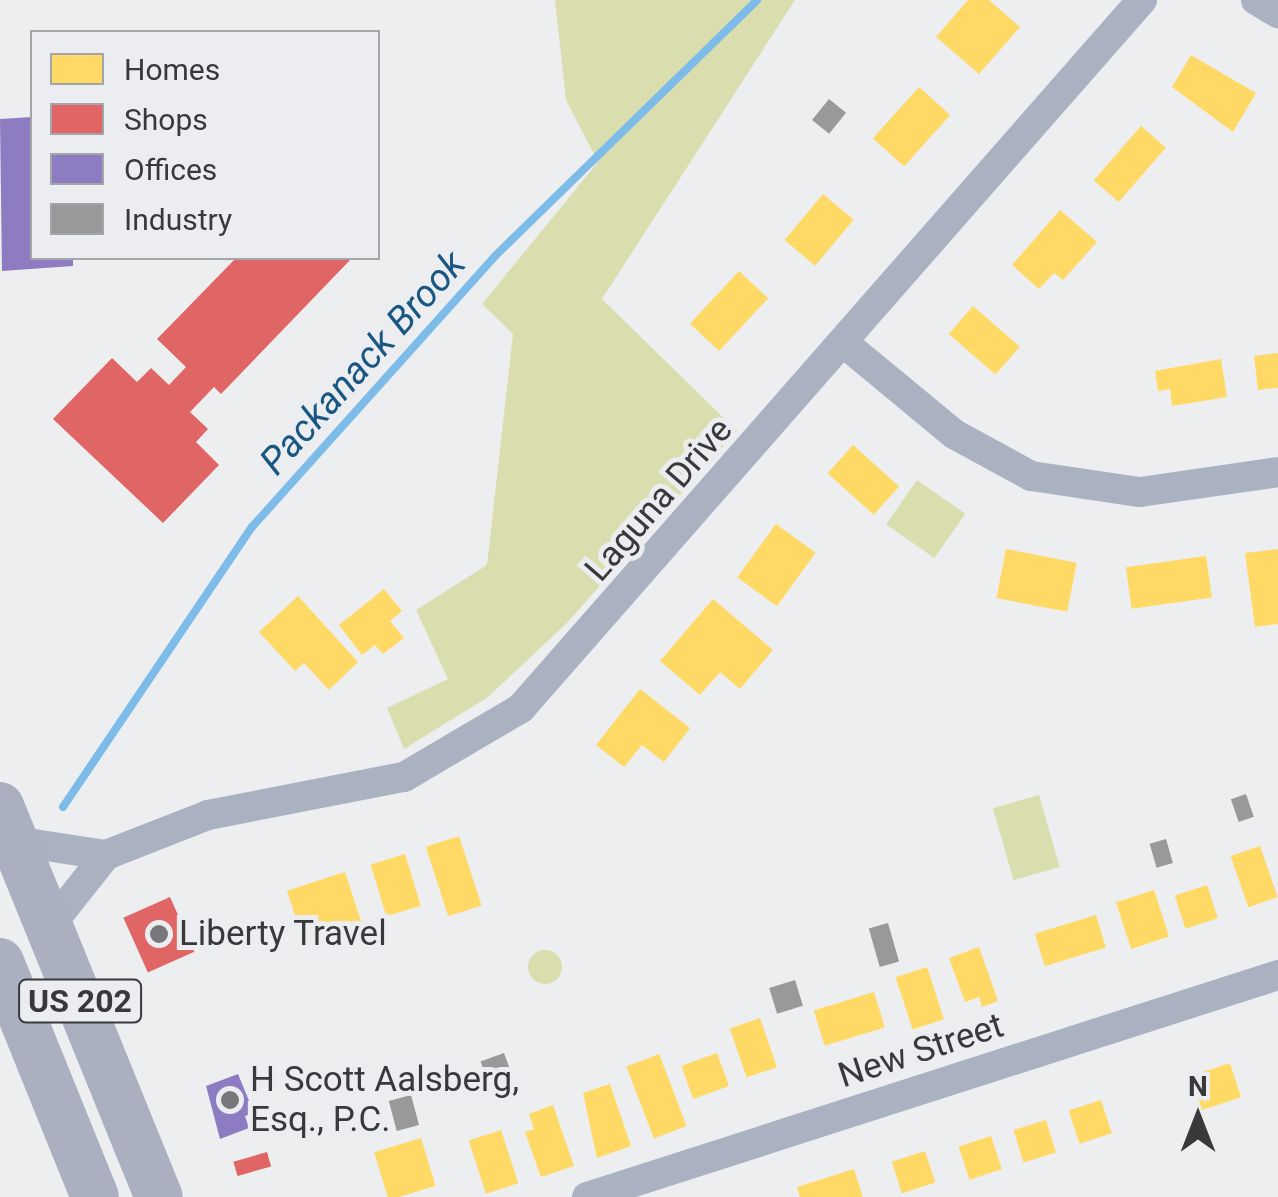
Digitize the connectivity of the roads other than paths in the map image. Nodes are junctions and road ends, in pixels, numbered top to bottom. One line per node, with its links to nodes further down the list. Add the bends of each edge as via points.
1 (1142, 0): 4 (street, Laguna Drive)
2 (1256, 0): 3 (street)
3 (1278, 13)
4 (844, 343): 5 (street, via 954,434 1030,476 1140,492); 7 (street, Laguna Drive, via 560,671 479,739 404,777 208,815)
5 (1278, 472)
6 (7, 824): 7 (street); 8 (highway, US 202)
7 (106, 856): 8 (street, Laguna Drive)
8 (49, 927): 12 (highway, US 202)
9 (0, 962): 11 (highway, US 202)
10 (1278, 976): 13 (street, New Street)
11 (95, 1197)
12 (159, 1197)
13 (587, 1197)

